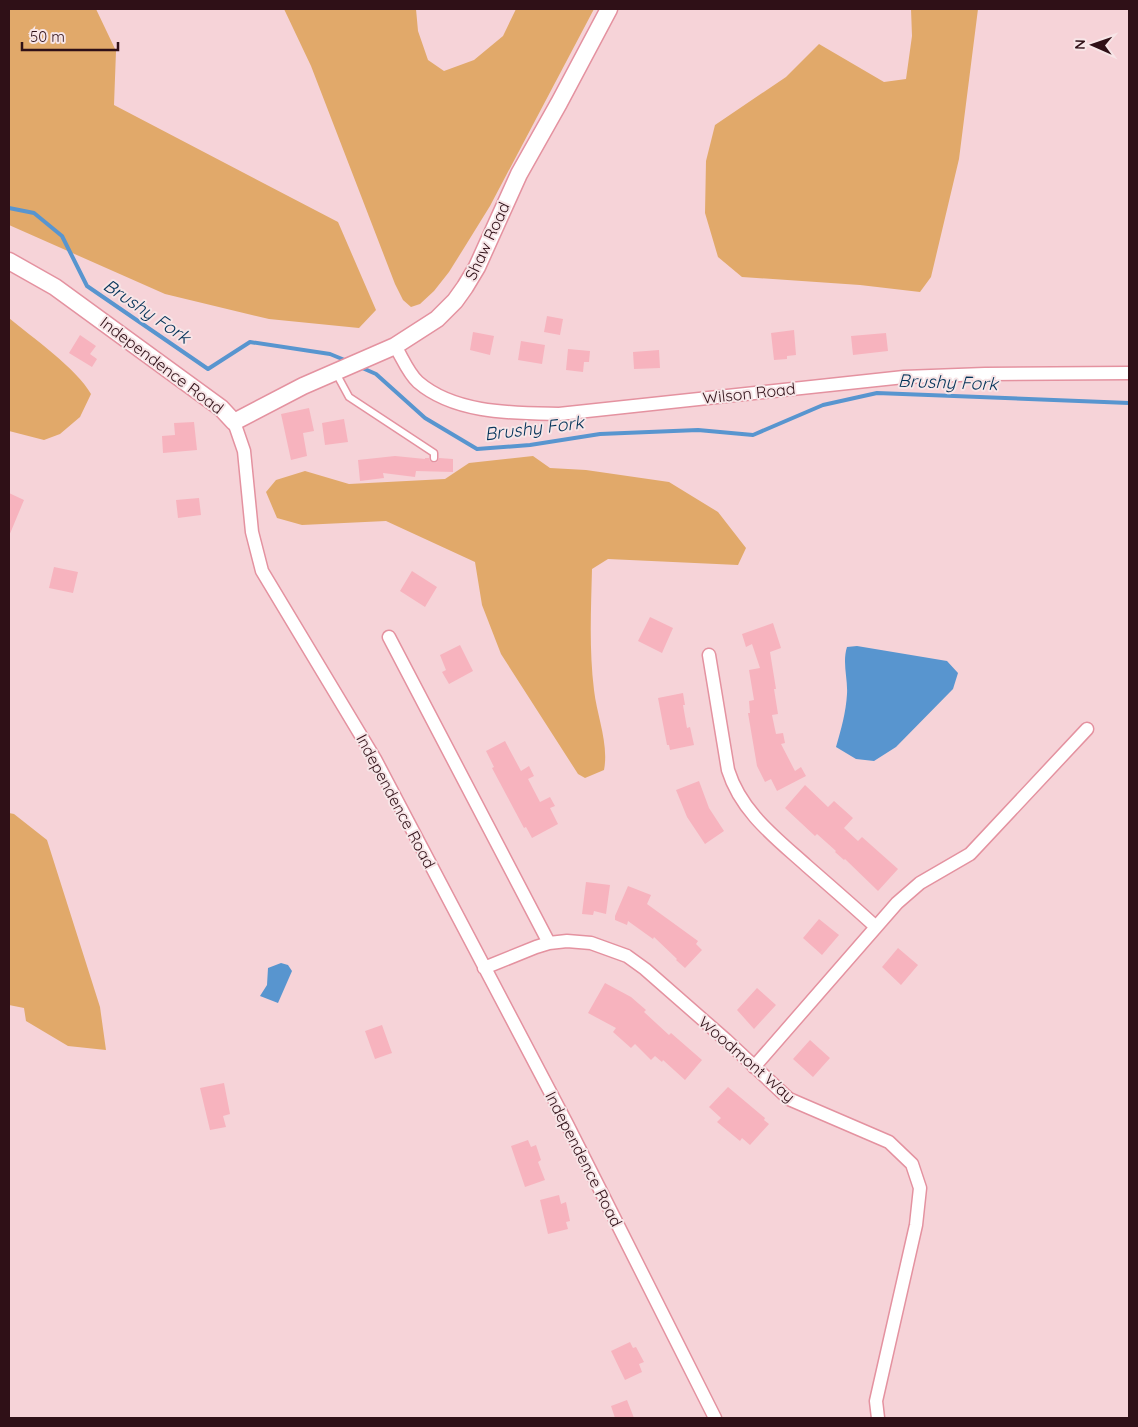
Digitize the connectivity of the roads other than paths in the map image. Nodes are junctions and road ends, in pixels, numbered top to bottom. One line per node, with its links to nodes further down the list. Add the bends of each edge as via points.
1 (609, 9): 3 (main road, Shaw Road, via 518,174 465,287 437,319)
2 (9, 261): 6 (main road, Independence Road, via 55,287 106,323 221,408)
3 (395, 346): 4 (main road, Shaw Road); 5 (street, Wilson Road, via 417,381 449,400 526,413 569,413 904,377)
4 (336, 372): 6 (main road, Shaw Road); 7 (lane, via 349,396 434,453)
5 (1129, 373)
6 (234, 422): 13 (street, Independence Road, via 244,451 252,532 262,571 375,759)
7 (434, 458)
8 (390, 637): 12 (street)
9 (709, 655): 11 (street, via 728,770 742,800 762,825)
10 (1087, 729): 11 (street, via 970,854 920,883)
11 (876, 927): 14 (street)
12 (549, 943): 13 (street, Woodmont Way); 14 (street, Woodmont Way, via 591,943 627,956)
13 (484, 968): 15 (street, Independence Road)
14 (754, 1067): 16 (street, Woodmont Way, via 789,1099 890,1142 912,1164 920,1188 916,1225 876,1400)
15 (716, 1418)
16 (878, 1418)

